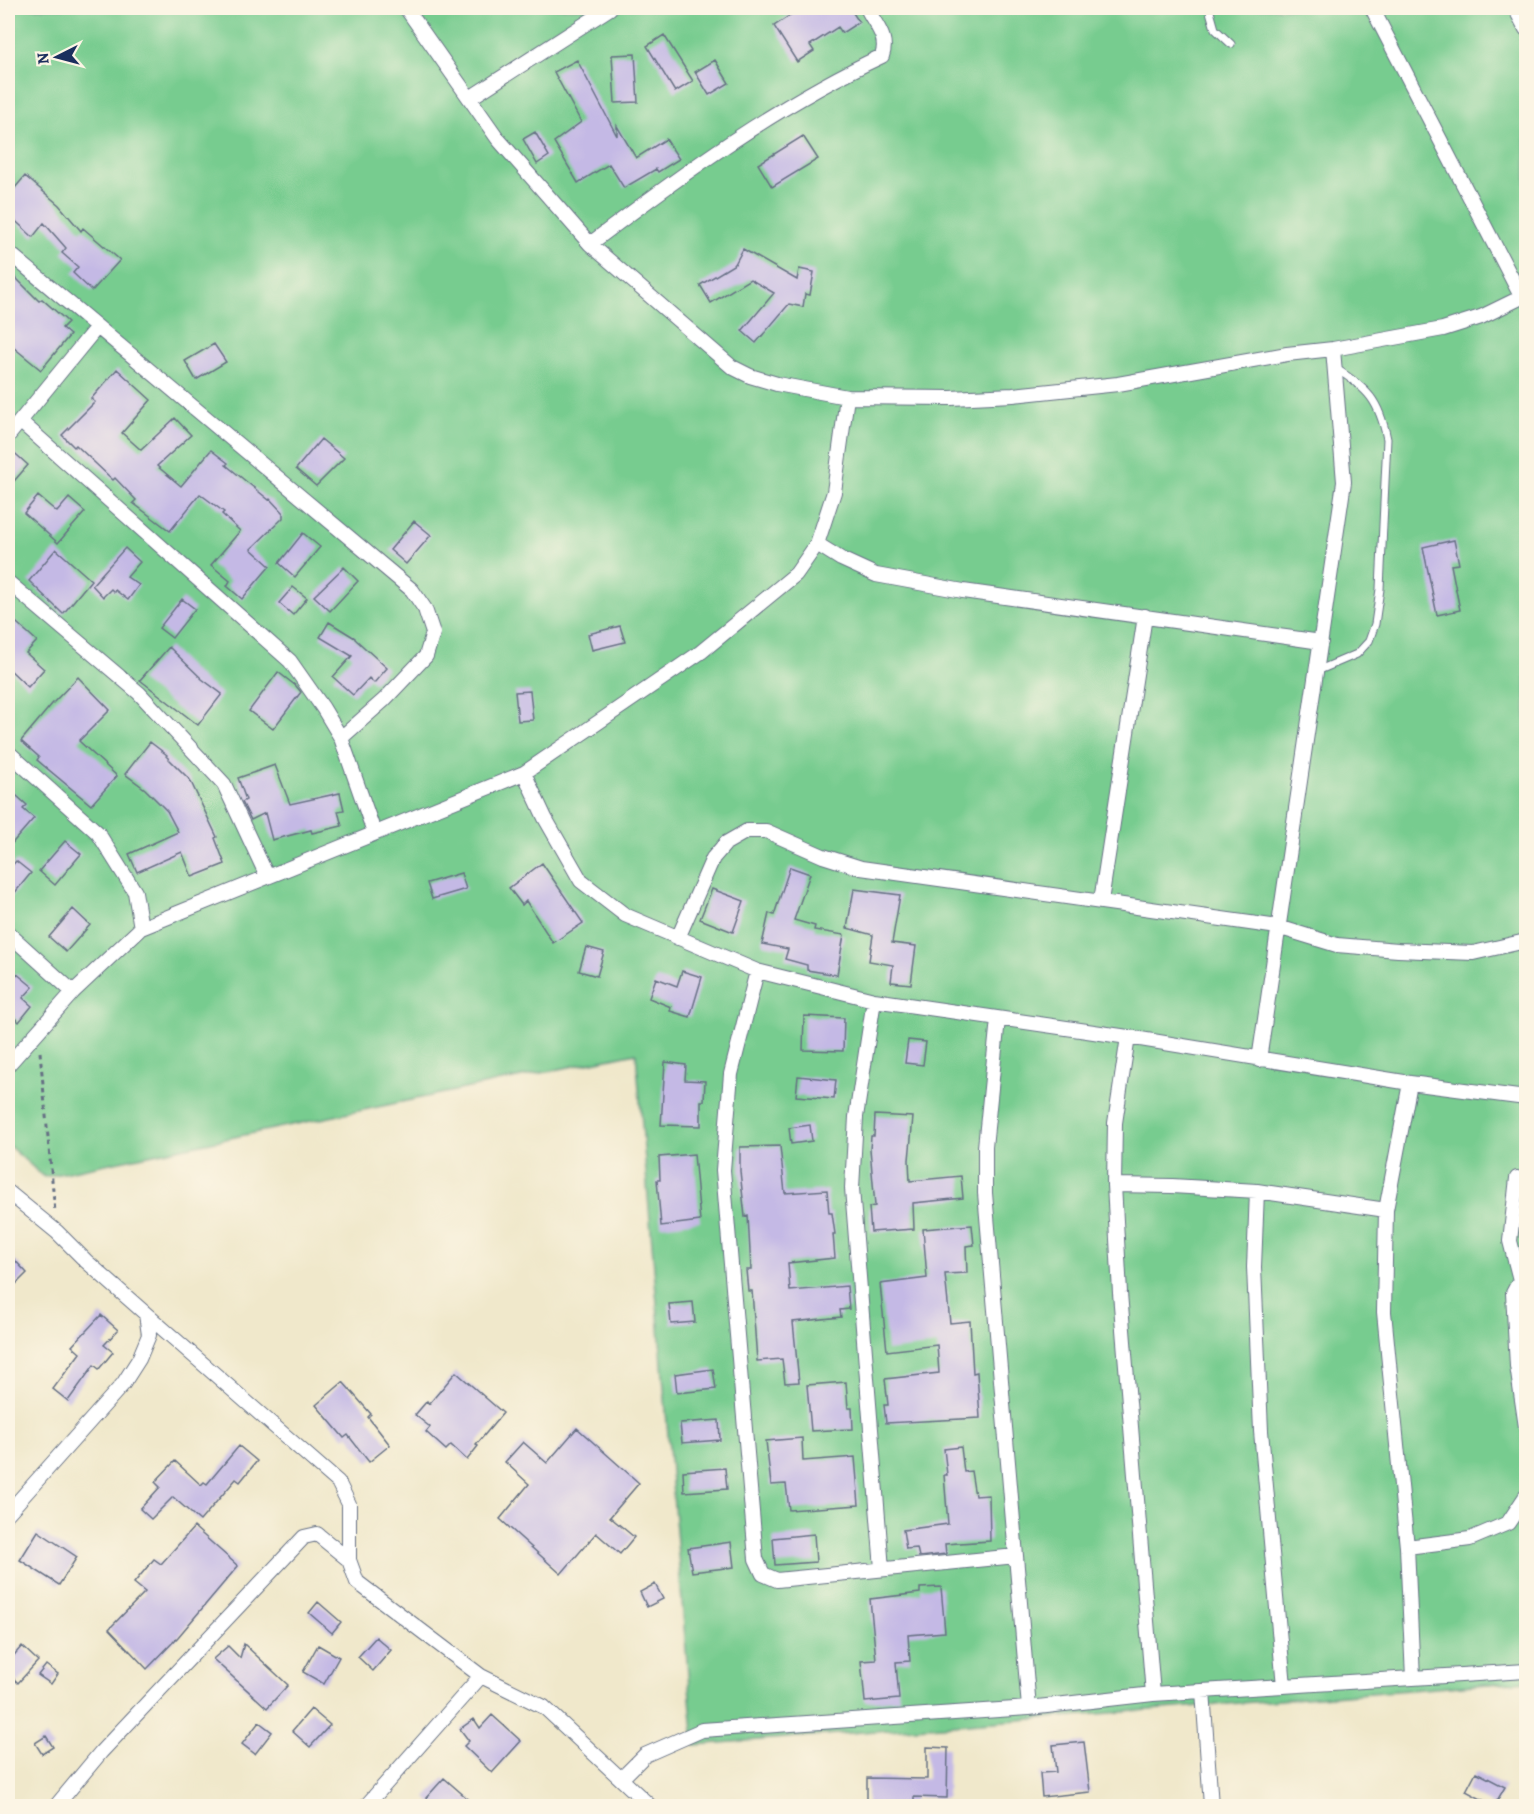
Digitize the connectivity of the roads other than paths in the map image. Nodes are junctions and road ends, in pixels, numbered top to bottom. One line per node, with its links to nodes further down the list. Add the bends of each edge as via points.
1 (406, 8): 9 (street)
2 (609, 8): 9 (street)
3 (867, 8): 10 (street, via 883,35 886,47 882,56 789,106 676,178)
4 (1209, 8): 8 (lane, via 1215,28)
5 (1372, 8): 12 (street)
6 (1515, 8): 7 (street)
7 (1527, 29)
8 (1231, 44)
9 (470, 98): 10 (street, via 498,139)
10 (590, 243): 16 (street, via 732,368 777,384)
11 (8, 252): 13 (street)
12 (1524, 296): 14 (street, via 1481,317 1443,329)
13 (97, 327): 17 (street); 24 (street, via 412,590 425,609 433,633 426,656)
14 (1333, 349): 15 (street); 16 (street, via 1118,384 1012,395)
15 (1335, 368): 22 (street, via 1344,482); 23 (lane, via 1374,399 1383,417 1387,439 1380,589 1376,624 1369,641 1357,654)
16 (847, 397): 19 (street, via 834,492)
17 (21, 422): 18 (street); 24 (street, via 290,661)
18 (8, 436)
19 (817, 544): 21 (street, via 876,575); 26 (street, via 796,573 701,652)
20 (8, 582): 28 (street, via 139,693 224,784)
21 (1145, 616): 22 (street); 29 (street)
22 (1321, 642): 23 (street)
23 (1317, 671): 30 (street)
24 (341, 738): 27 (street)
25 (8, 752): 31 (street, via 98,833 135,892)
26 (524, 773): 27 (street); 33 (street, via 581,881 625,915)
27 (374, 832): 28 (street)
28 (267, 876): 31 (street)
29 (1101, 901): 30 (street); 33 (street, via 861,868 765,831 747,831 726,843 713,858)
30 (1278, 927): 34 (street, via 1337,945 1398,950 1473,953); 40 (street)
31 (141, 928): 36 (street)
32 (8, 933): 36 (street)
33 (678, 938): 35 (street)
34 (1527, 940)
35 (757, 971): 37 (street); 57 (street, via 731,1074 723,1170 756,1559 763,1574 777,1580)
36 (73, 992): 41 (street)
37 (874, 1000): 38 (street); 57 (street, via 856,1117 852,1188)
38 (998, 1019): 39 (street); 55 (street, via 985,1148 986,1193)
39 (1128, 1037): 40 (street); 45 (street, via 1115,1123)
40 (1259, 1060): 42 (street)
41 (8, 1065)
42 (1410, 1083): 43 (street); 48 (street)
43 (1527, 1098)
44 (1517, 1178): 49 (street, via 1510,1241)
45 (1114, 1185): 46 (street); 63 (street)
46 (1257, 1191): 48 (street); 61 (street, via 1254,1267 1261,1431)
47 (8, 1192): 50 (street)
48 (1386, 1210): 54 (street, via 1384,1312)
49 (1523, 1278): 51 (street, via 1513,1293 1517,1366)
50 (146, 1314): 53 (street, via 149,1335 123,1384); 56 (street, via 338,1482 349,1504)
51 (1527, 1427)
52 (1527, 1496): 54 (street, via 1508,1523 1470,1539)
53 (8, 1513)
54 (1407, 1547): 60 (street)
55 (1016, 1556): 57 (street); 64 (street)
56 (349, 1560): 59 (street, via 357,1582); 66 (street, via 317,1534 304,1537 101,1752)
57 (882, 1569)
58 (1527, 1671): 60 (street)
59 (481, 1676): 65 (street, via 544,1707); 67 (street)
60 (1413, 1678): 61 (street)
61 (1284, 1686): 62 (street)
62 (1203, 1691): 63 (street); 69 (street)
63 (1153, 1694): 64 (street)
64 (1029, 1708): 65 (street, via 702,1730 645,1755)
65 (622, 1778): 68 (street)
66 (56, 1806)
67 (366, 1806)
68 (650, 1806)
69 (1211, 1806)

